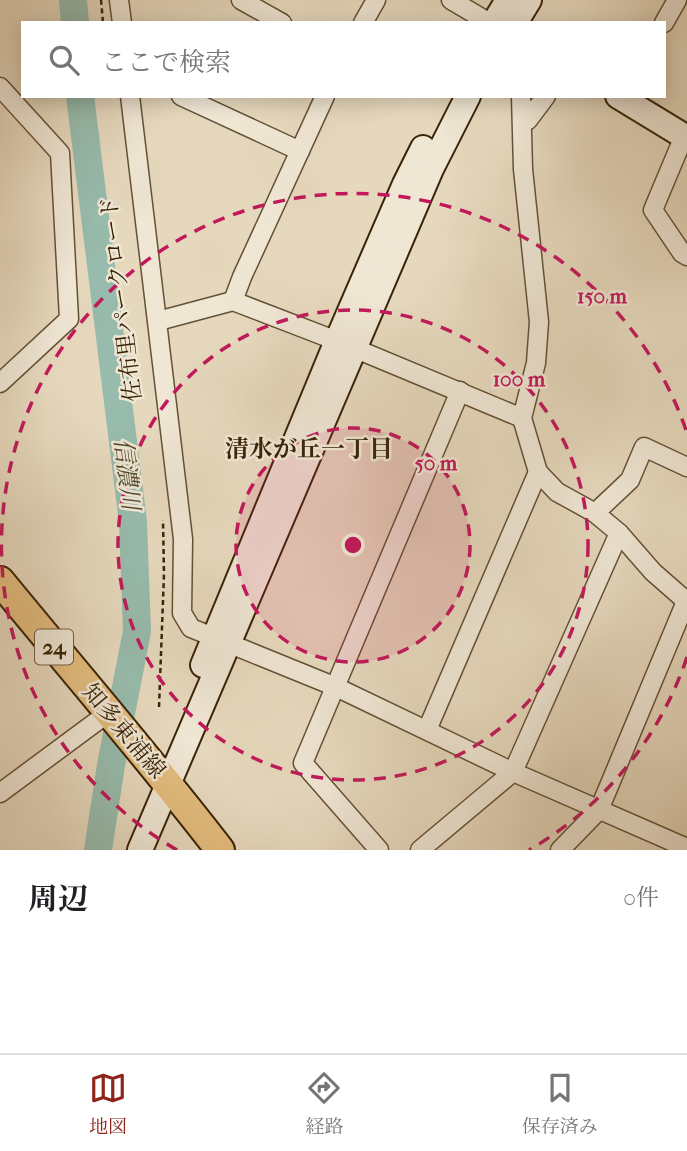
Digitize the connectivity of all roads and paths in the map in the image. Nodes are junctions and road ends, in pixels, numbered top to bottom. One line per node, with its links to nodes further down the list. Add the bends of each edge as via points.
1 (101, 0): 9 (path)
2 (119, 0): 10 (street)
3 (241, 0): 11 (street)
4 (376, 0): 12 (street)
5 (452, 0): 13 (street)
6 (508, 0): 14 (street)
7 (529, 0): 15 (street)
8 (677, 0): 16 (street)
9 (103, 21)
10 (122, 21)
11 (278, 21)
12 (364, 21)
13 (489, 21)
14 (493, 21)
15 (515, 21)
16 (665, 21)
17 (0, 87): 33 (street, via 60,153 69,319)
18 (130, 98): 31 (street)
19 (185, 98): 28 (street)
20 (325, 98): 28 (street)
21 (450, 98): 32 (street, via 405,184)
22 (467, 98): 32 (street)
23 (521, 98): 35 (street, via 523,169 539,322 536,363)
24 (522, 98): 25 (street, via 528,120)
25 (544, 98)
26 (622, 98): 27 (street)
27 (685, 137): 29 (street, via 653,211)
28 (300, 151): 30 (street)
29 (687, 256)
30 (233, 301): 31 (street); 32 (street)
31 (158, 321): 43 (street, via 183,538 182,613 191,628)
32 (346, 345): 34 (street); 43 (street)
33 (0, 383)
34 (460, 391): 35 (street); 44 (street)
35 (522, 418): 37 (street)
36 (687, 467): 38 (street, via 644,447 630,480)
37 (538, 472): 38 (street, via 557,492); 47 (street)
38 (594, 513): 40 (street)
39 (163, 517): 45 (path)
40 (619, 533): 42 (street, via 653,572); 48 (street)
41 (0, 581): 46 (main road, 知多東浦線 / 24)
42 (686, 600): 51 (street)
43 (222, 639): 44 (street); 49 (street)
44 (336, 687): 47 (street); 55 (street, via 303,763)
45 (159, 707)
46 (108, 713): 49 (main road, 知多東浦線 / 24); 50 (street)
47 (427, 730): 48 (street)
48 (513, 772): 51 (street); 56 (street)
49 (165, 779): 53 (street); 54 (main road, 知多東浦線 / 24)
50 (0, 793)
51 (599, 810): 52 (street); 57 (street)
52 (687, 848)
53 (140, 850)
54 (220, 850)
55 (379, 850)
56 (420, 850)
57 (560, 850)

